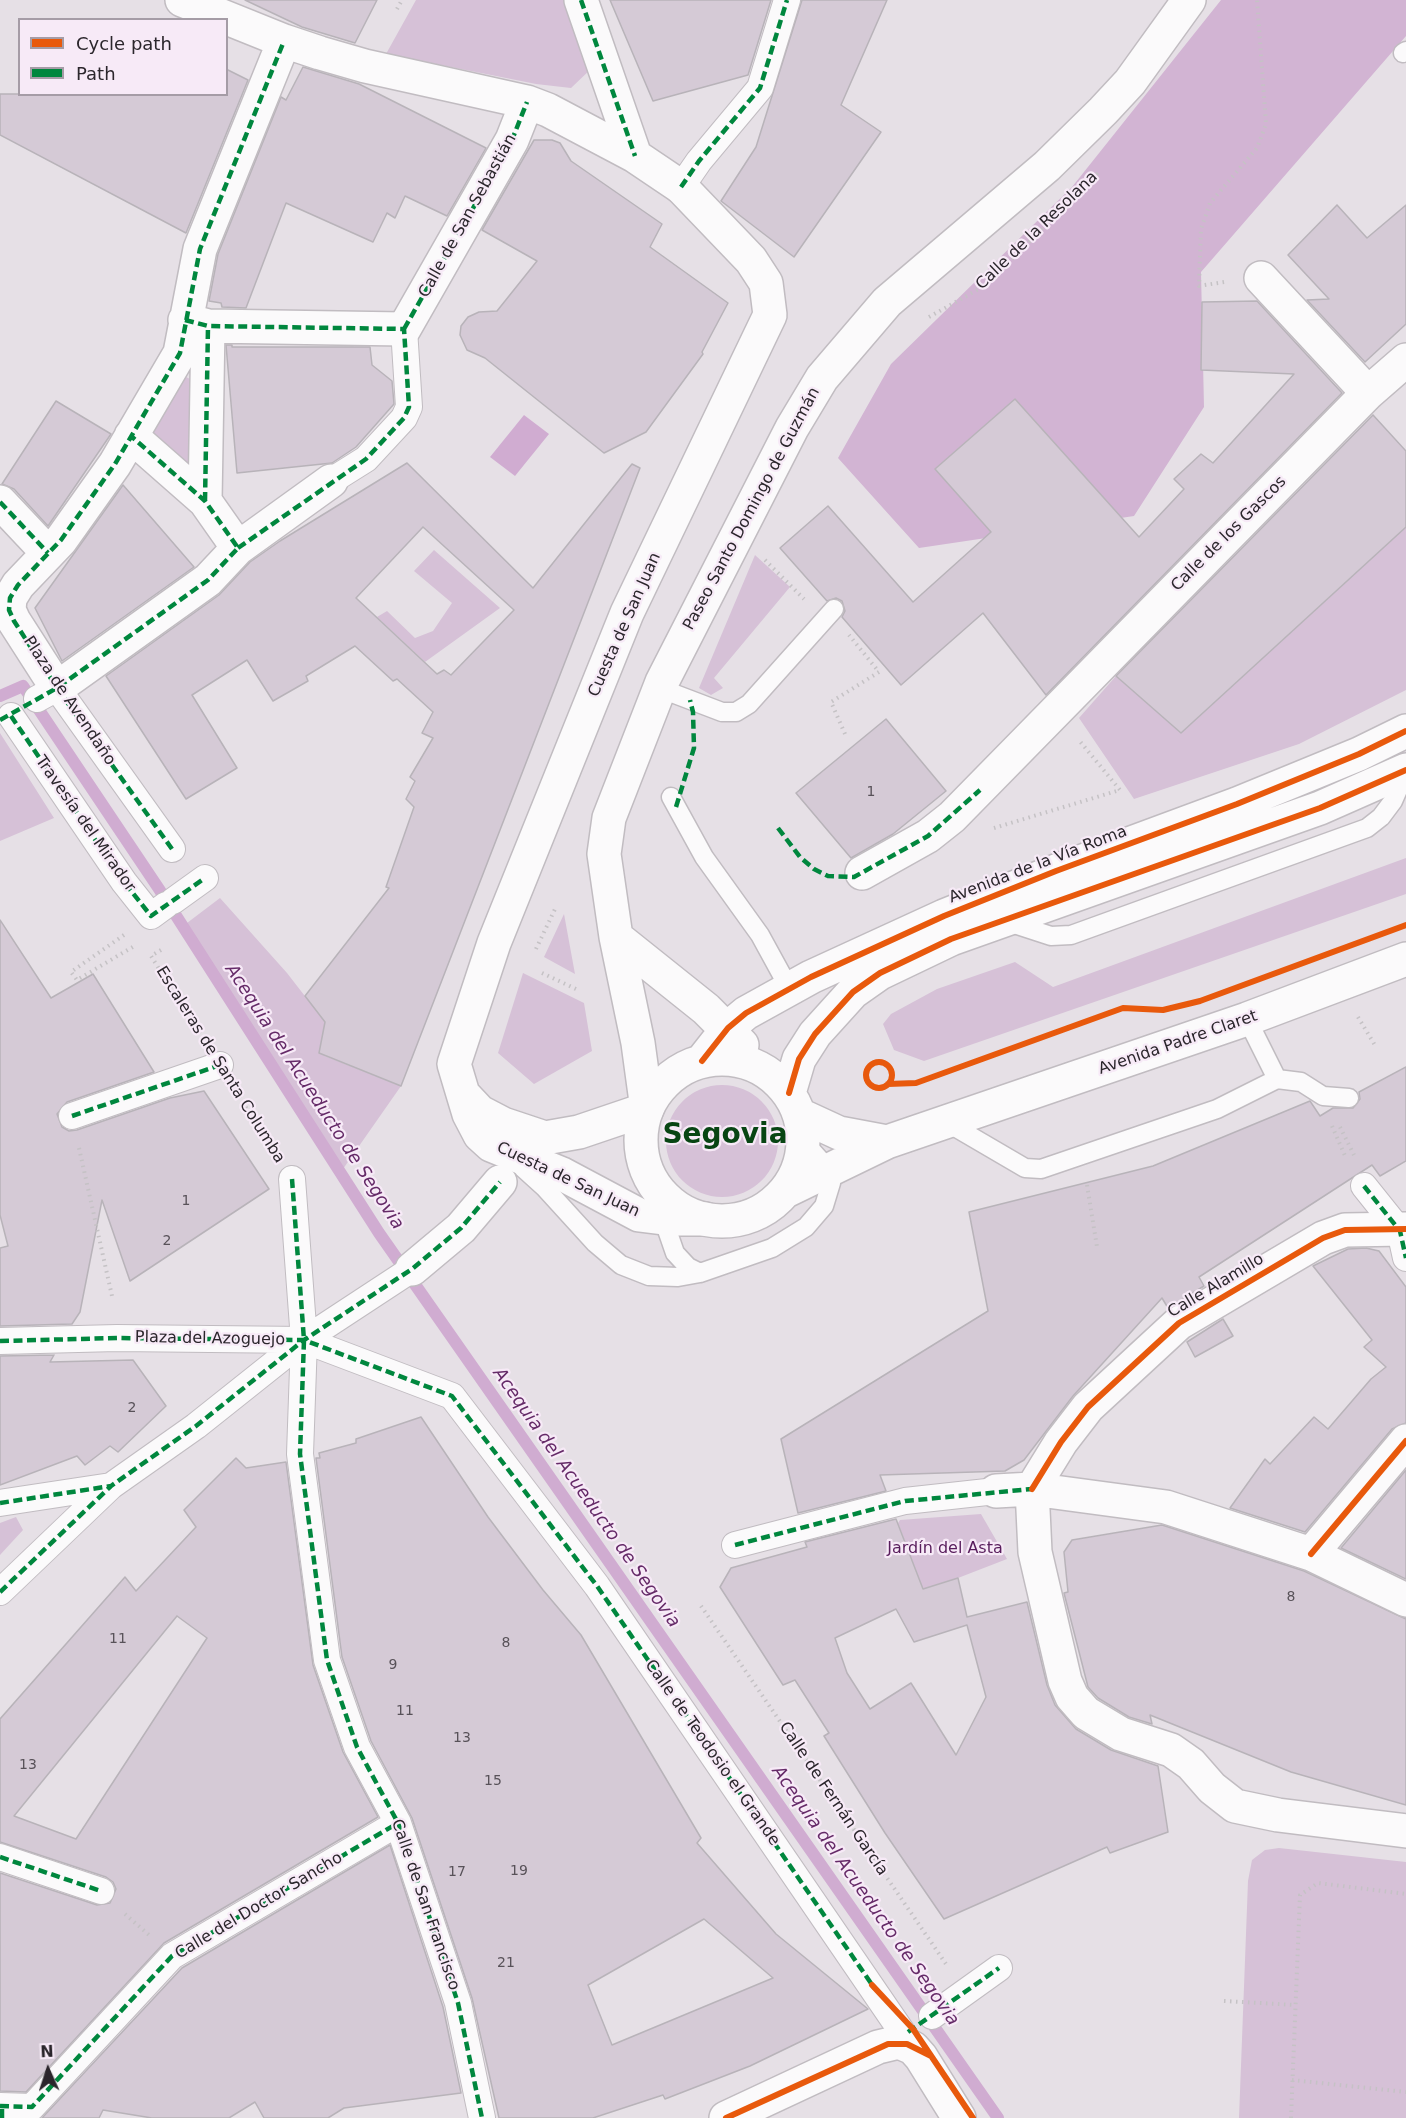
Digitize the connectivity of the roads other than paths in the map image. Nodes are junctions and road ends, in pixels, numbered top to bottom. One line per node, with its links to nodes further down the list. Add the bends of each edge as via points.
1 (182, 0): 5 (street, Cuesta de San Juan)
2 (581, 0): 9 (street)
3 (787, 0): 10 (street, via 760,88)
4 (1189, 0): 23 (street, Paseo Santo Domingo de Guzmán, via 1130,82 1103,111 1047,166 887,302 822,378 792,428)
5 (227, 18)
6 (228, 18): 7 (street, Cuesta de San Juan)
7 (284, 41): 8 (street, Cuesta de San Juan, via 365,66); 12 (street, via 200,249)
8 (526, 102): 9 (street, Cuesta de San Juan); 13 (street, Calle de San Sebastián, via 512,140)
9 (635, 156): 10 (street, Cuesta de San Juan)
10 (681, 187): 42 (street, Cuesta de San Juan, via 766,282 770,315 627,614 494,944 456,1054 456,1073)
11 (1261, 278): 15 (street)
12 (197, 323): 13 (street); 16 (street); 18 (street)
13 (404, 328): 17 (street, via 409,407 366,459)
14 (1406, 360): 15 (street, Calle de los Gascos)
15 (1368, 393): 29 (street, Calle de los Gascos, via 952,817 928,836)
16 (131, 436): 18 (street); 20 (street)
17 (330, 481): 21 (street)
18 (205, 501): 21 (street)
19 (0, 502): 20 (street)
20 (55, 546): 24 (street, Plaza de Avendaño, via 10,598)
21 (238, 548): 24 (street, via 208,580)
22 (834, 609): 23 (lane, via 741,710 722,712)
23 (659, 688): 31 (street, Paseo Santo Domingo de Guzmán, via 612,808 605,839 604,864)
24 (27, 705): 28 (street, Plaza de Avendaño); 30 (street, Travesía del Mirador, via 124,882 163,907)
25 (1406, 731): 33 (street, Avenida de la Vía Roma, via 1237,804 944,916)
26 (1406, 771): 46 (street, via 1320,808 915,954 880,973 853,992 807,1045 793,1074)
27 (671, 797): 33 (lane, via 704,857 760,935)
28 (172, 849)
29 (862, 873)
30 (205, 878)
31 (616, 937): 34 (street); 44 (street, Paseo Santo Domingo de Guzmán)
32 (1406, 959): 36 (street, Avenida Padre Claret)
33 (789, 988): 35 (street, Avenida de la Vía Roma)
34 (694, 1000): 35 (street, via 729,1008); 37 (street)
35 (759, 1006): 37 (street, Avenida de la Vía Roma)
36 (1247, 1019): 41 (lane); 47 (street, Avenida Padre Claret)
37 (728, 1028): 38 (street, Avenida de la Vía Roma); 39 (street, via 742,1043)
38 (702, 1061): 39 (street); 44 (street, via 669,1078)
39 (750, 1063): 46 (street, via 772,1075)
40 (220, 1065): 45 (street)
41 (1277, 1079): 43 (lane, via 1301,1082 1323,1096); 47 (lane, via 1217,1108 1041,1168 1025,1168)
42 (463, 1094): 49 (street, Cuesta de San Juan, via 480,1112 503,1124); 49 (street, Cuesta de San Juan, via 480,1135)
43 (1349, 1098)
44 (647, 1109): 49 (street, Cuesta de San Juan); 50 (street, via 641,1140)
45 (72, 1116)
46 (798, 1117): 48 (street, Avenida Padre Claret, via 839,1133); 51 (lane); 54 (street, via 799,1168)
47 (948, 1123): 48 (street, Avenida Padre Claret)
48 (887, 1142): 51 (street, Avenida Padre Claret)
49 (518, 1158): 55 (street, Cuesta de San Juan, via 562,1174 639,1215); 58 (street, via 461,1228); 59 (lane, via 595,1243 621,1265 635,1273 661,1278)
50 (647, 1172): 55 (lane); 56 (street, via 670,1203)
51 (838, 1174): 54 (street, Avenida Padre Claret); 59 (lane, via 816,1216 790,1238)
52 (292, 1179): 60 (street, Plaza del Azoguejo)
53 (1364, 1186): 57 (street)
54 (786, 1191): 56 (street, via 755,1215)
55 (662, 1218): 56 (street, Cuesta de San Juan); 59 (lane, via 675,1253)
56 (705, 1219)
57 (1404, 1239): 66 (street, Calle Alamillo, via 1368,1228 1345,1230 1323,1238 1179,1323 1088,1407)
58 (408, 1272): 60 (street, Plaza del Azoguejo)
59 (700, 1273)
60 (304, 1340): 61 (street, Plaza del Azoguejo); 62 (street, Plaza del Azoguejo); 64 (street, Plaza del Azoguejo); 65 (street, Plaza del Azoguejo, via 196,1426)
61 (0, 1341)
62 (452, 1396): 78 (street, Calle de Teodosio el Grande, via 597,1586)
63 (1406, 1442): 70 (street)
64 (300, 1454): 73 (street, Calle de San Francisco, via 327,1660 357,1747)
65 (111, 1486): 68 (street); 71 (street, Plaza del Azoguejo)
66 (1032, 1489): 67 (street); 70 (street, via 1166,1507); 74 (street, via 1035,1552 1065,1681 1086,1713 1121,1734 1171,1750 1235,1806)
67 (996, 1491): 69 (street, via 888,1505)
68 (0, 1503)
69 (735, 1545)
70 (1311, 1554): 72 (street)
71 (0, 1592)
72 (1406, 1600)
73 (398, 1822): 79 (street, Calle del Doctor Sancho, via 172,1956 32,2107); 80 (street, Calle de San Francisco, via 458,2003)
74 (1406, 1831)
75 (0, 1857): 76 (street)
76 (100, 1891)
77 (999, 1968): 78 (street)
78 (918, 2030): 81 (street); 82 (street, Calle de Teodosio el Grande, via 932,2073)
79 (1, 2110)
80 (482, 2118)
81 (726, 2118)
82 (959, 2118)

